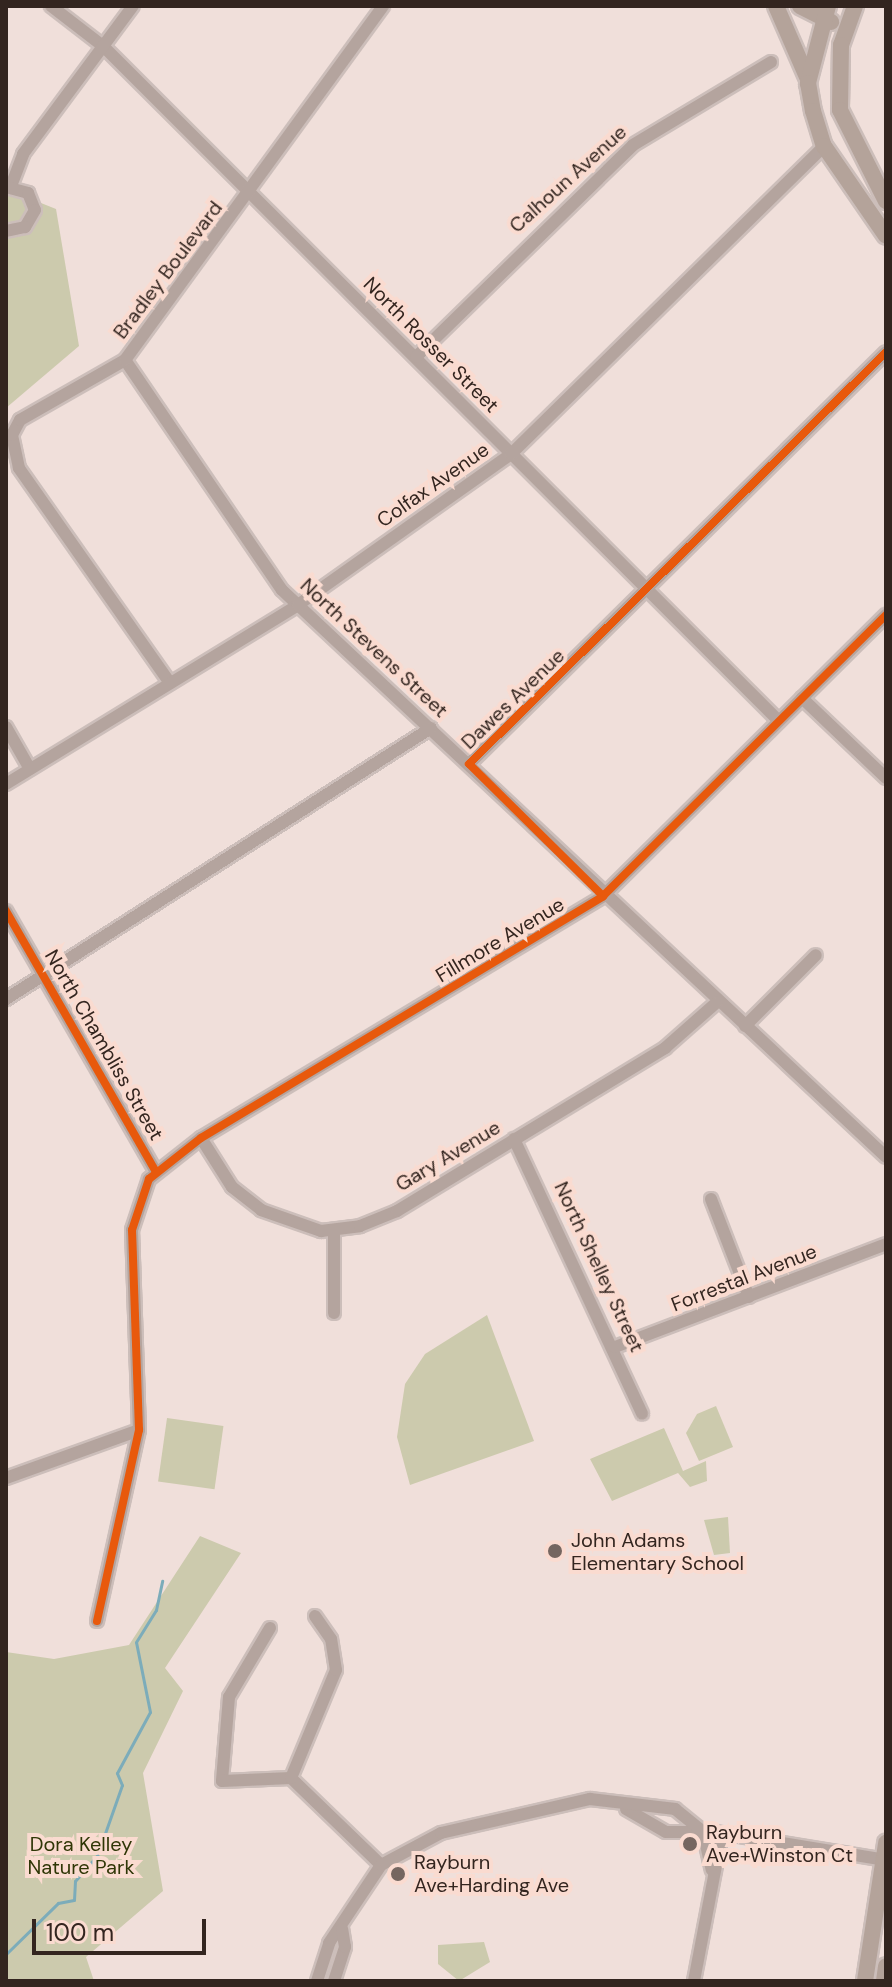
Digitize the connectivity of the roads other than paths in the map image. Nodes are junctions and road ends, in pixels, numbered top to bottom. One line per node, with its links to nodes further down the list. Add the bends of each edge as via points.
1 (51, 6): 8 (street, North Rosser Street)
2 (133, 6): 8 (street)
3 (383, 6): 13 (street, Bradley Boulevard)
4 (776, 6): 10 (main road)
5 (800, 6): 6 (main road)
6 (827, 10): 7 (main road); 10 (main road)
7 (850, 17): 14 (main road, via 840,110)
8 (103, 46): 12 (street, via 23,154); 13 (street, North Rosser Street)
9 (771, 62): 18 (street, Calhoun Avenue, via 633,145)
10 (808, 83): 11 (main road)
11 (824, 146): 16 (main road); 20 (street, Colfax Avenue)
12 (9, 186): 15 (street, via 28,193 35,210 25,227)
13 (249, 194): 18 (street, North Rosser Street); 19 (street, Bradley Boulevard)
14 (886, 201)
15 (6, 231)
16 (886, 236)
17 (886, 352): 21 (street, Dawes Avenue)
18 (416, 357): 20 (street, North Rosser Street)
19 (125, 360): 22 (street, North Stevens Street); 24 (street, Bradley Boulevard, via 20,420 11,445 19,468)
20 (511, 454): 21 (street, North Rosser Street); 22 (street, Colfax Avenue)
21 (649, 591): 26 (street, North Rosser Street); 29 (street, Dawes Avenue)
22 (298, 605): 24 (street, Colfax Avenue); 28 (street, North Stevens Street)
23 (886, 615): 25 (street, Fillmore Avenue)
24 (170, 683): 30 (street, Colfax Avenue)
25 (802, 698): 26 (street, Fillmore Avenue); 31 (street)
26 (777, 719): 33 (street, Fillmore Avenue)
27 (6, 727): 30 (street)
28 (431, 728): 29 (street, North Stevens Street); 36 (street, Dawes Avenue)
29 (469, 764): 33 (street, North Stevens Street)
30 (30, 769): 32 (street, Colfax Avenue)
31 (886, 778)
32 (6, 784)
33 (603, 896): 38 (street, North Stevens Street); 40 (street, Fillmore Avenue)
34 (6, 911): 36 (street, North Chambliss Street)
35 (816, 955): 39 (street)
36 (40, 972): 37 (street, Dawes Avenue); 43 (street, North Chambliss Street)
37 (6, 999)
38 (716, 1003): 39 (street, North Stevens Street); 41 (street, Gary Avenue, via 665,1048)
39 (745, 1026): 42 (street, North Stevens Street)
40 (201, 1138): 43 (street, Fillmore Avenue); 45 (street, Gary Avenue, via 250,1202 288,1223)
41 (514, 1139): 45 (street, Gary Avenue, via 397,1211); 49 (street, North Shelley Street)
42 (885, 1154)
43 (156, 1172): 51 (street, North Chambliss Street, via 132,1230)
44 (711, 1199): 47 (street)
45 (334, 1232): 48 (street)
46 (886, 1244): 47 (street, Forrestal Avenue)
47 (749, 1297): 49 (street, Forrestal Avenue)
48 (334, 1313)
49 (615, 1347): 50 (street, North Shelley Street)
50 (642, 1414)
51 (139, 1430): 52 (street); 54 (street, North Chambliss Street)
52 (6, 1478)
53 (315, 1616): 56 (street, via 331,1639 333,1689)
54 (97, 1621)
55 (270, 1628): 56 (street, via 229,1697 221,1778)
56 (291, 1778): 61 (street)
57 (620, 1806): 58 (street, via 666,1832); 58 (street, via 675,1809); 61 (street, via 549,1803 441,1833)
58 (703, 1832): 59 (street); 62 (street)
59 (722, 1834): 60 (street); 62 (street)
60 (885, 1854): 68 (main road)
61 (381, 1865): 63 (street)
62 (712, 1870): 67 (street)
63 (342, 1929): 65 (street, via 329,1943); 66 (street, via 345,1947)
64 (886, 1966): 69 (main road)
65 (317, 1981)
66 (334, 1981)
67 (694, 1981)
68 (865, 1981)
69 (884, 1981)

